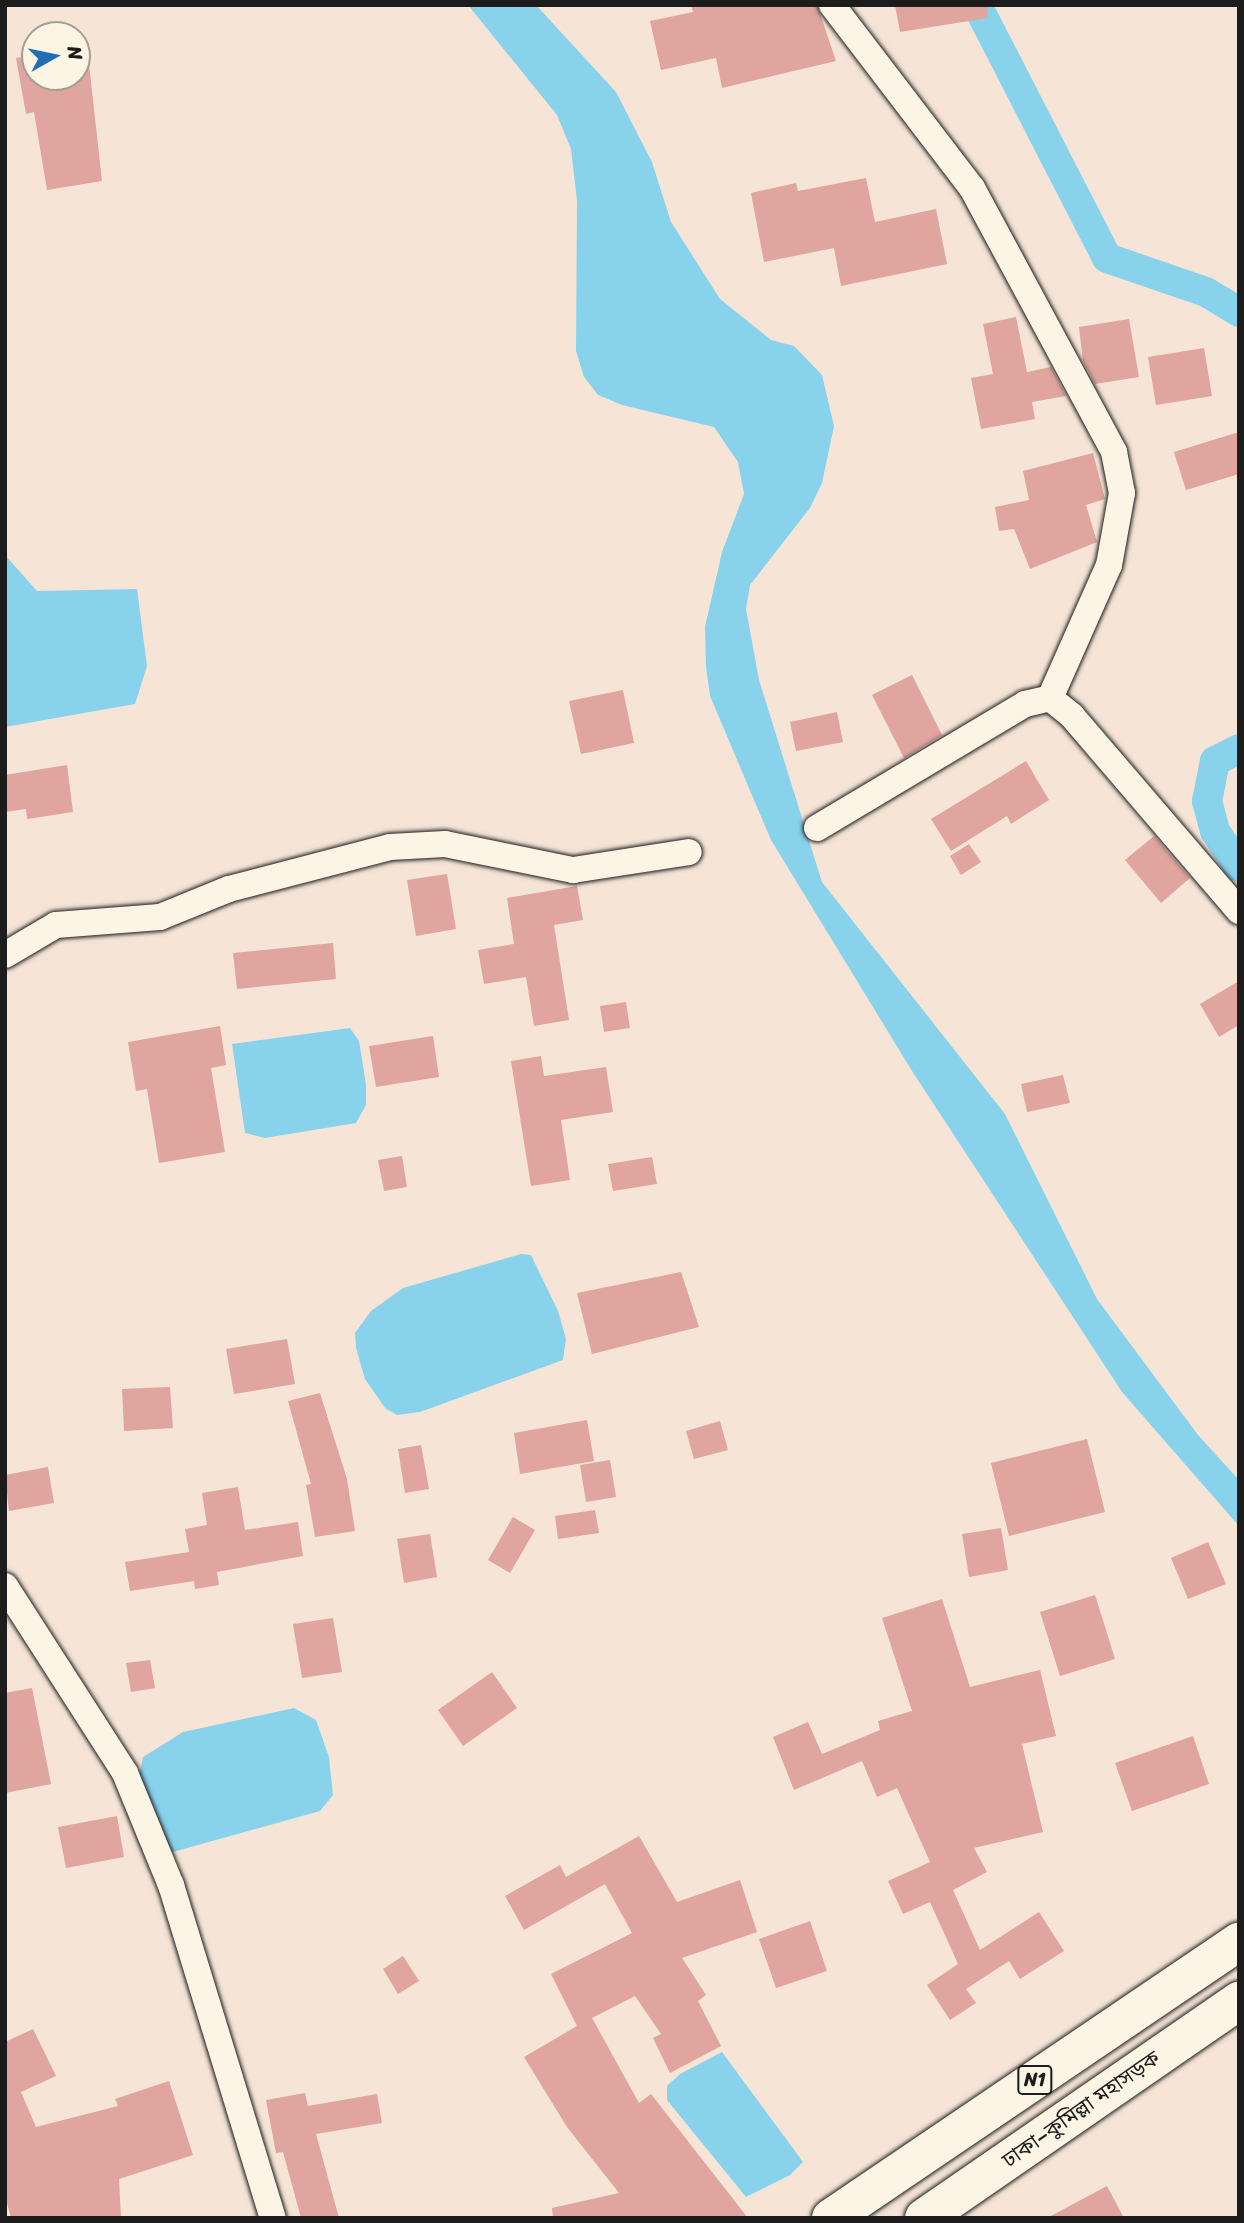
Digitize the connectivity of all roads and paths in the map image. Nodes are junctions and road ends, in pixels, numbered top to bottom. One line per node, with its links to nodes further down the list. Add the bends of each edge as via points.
1 (832, 5): 2 (street, via 972,188 1114,452 1122,493 1109,565)
2 (1050, 698): 3 (street, via 1025,704); 5 (street, via 1072,716)
3 (817, 828)
4 (689, 852): 6 (street, via 573,870 445,844 390,848 229,889 160,917 57,925)
5 (1239, 911)
6 (5, 955)
7 (5, 1586): 10 (street, via 125,1773 171,1885)
8 (1239, 1942): 11 (highway, N1)
9 (1239, 2001): 12 (highway, ঢাকা–কুমিল্লা মহাসড়ক / N1)
10 (273, 2218)
11 (831, 2218)
12 (924, 2218)

